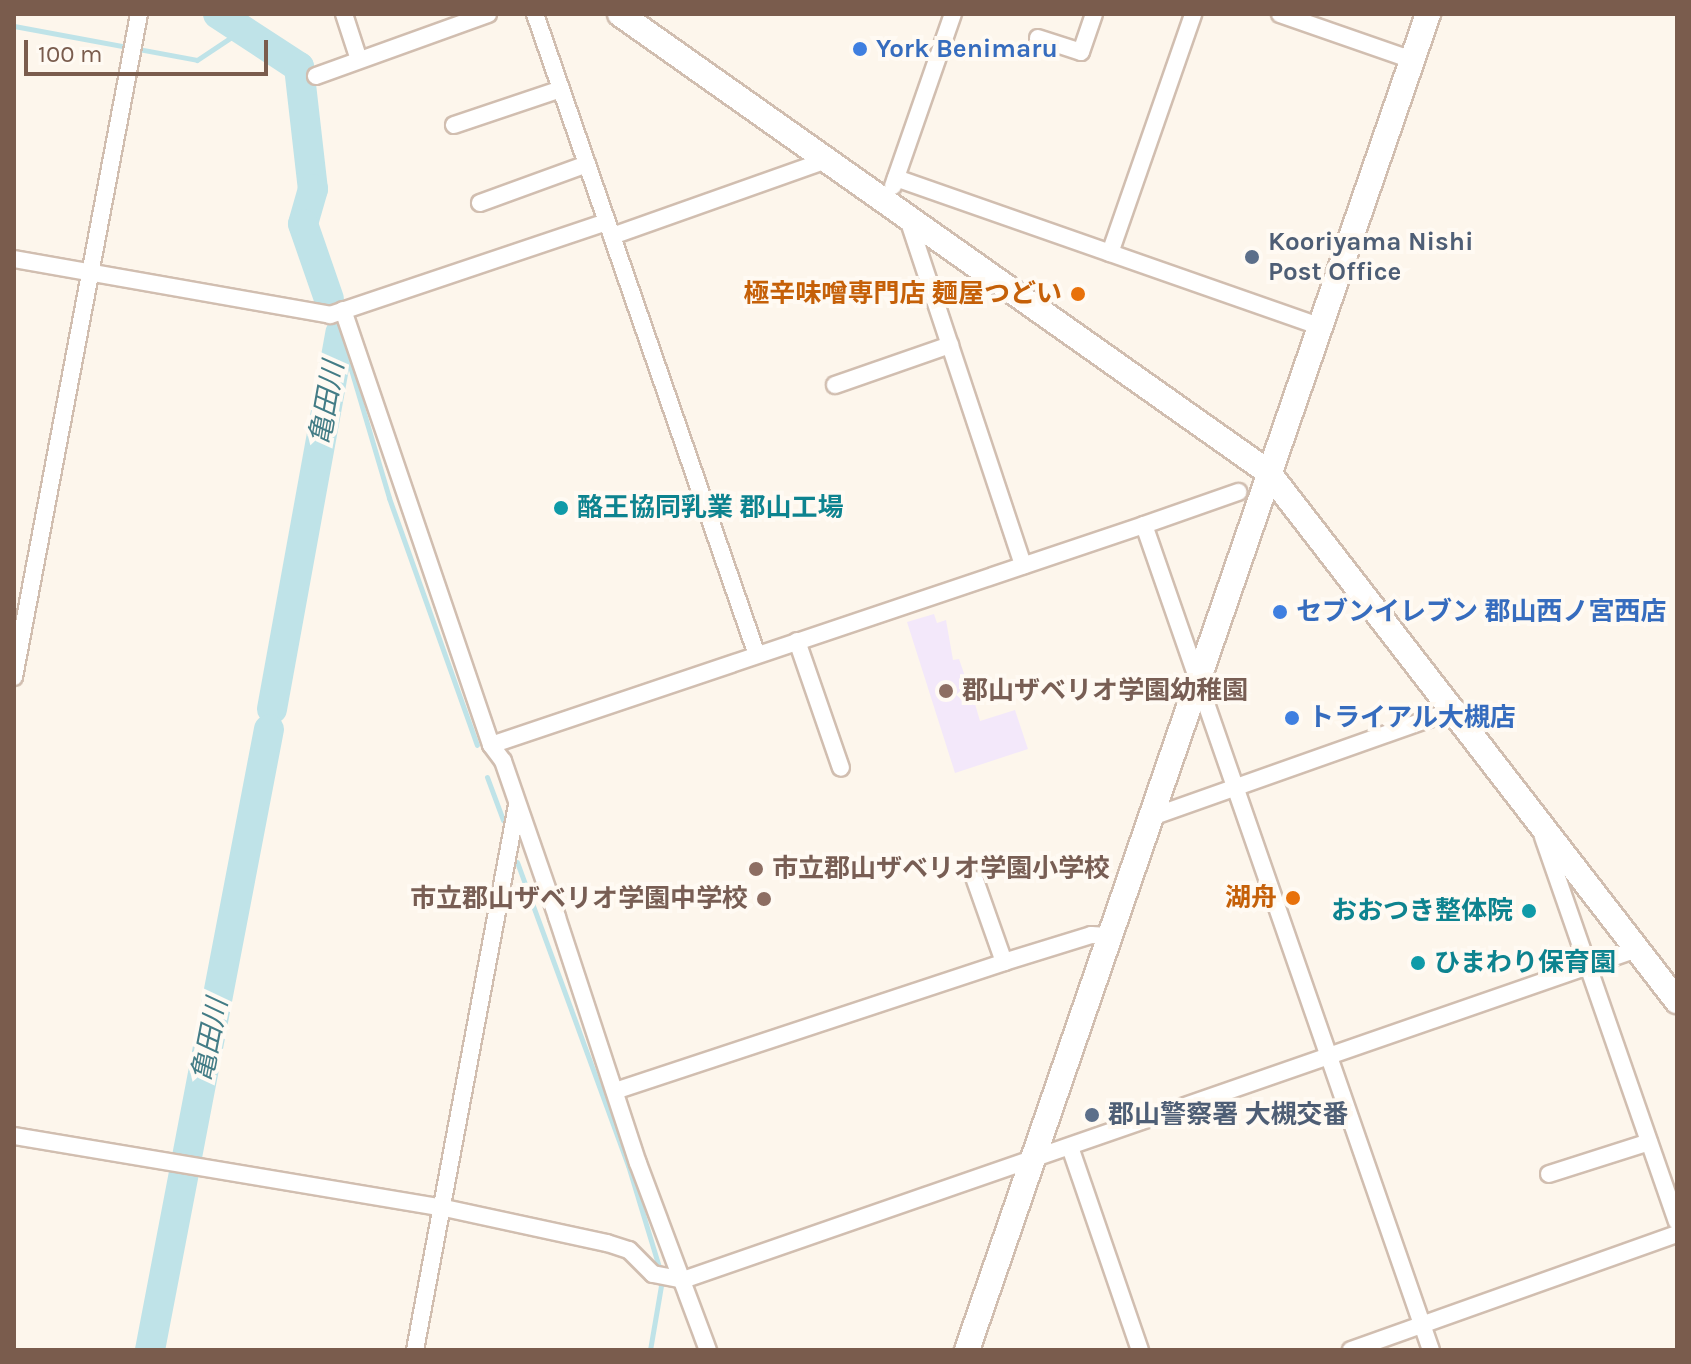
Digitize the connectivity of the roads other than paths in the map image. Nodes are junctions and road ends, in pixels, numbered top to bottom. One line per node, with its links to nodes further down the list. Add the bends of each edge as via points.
1 (139, 14): 26 (street)
2 (344, 14): 12 (street)
3 (488, 14): 12 (street)
4 (535, 14): 15 (street)
5 (620, 14): 17 (street)
6 (953, 14): 19 (street)
7 (1094, 14): 11 (street, via 1081,52)
8 (1193, 14): 24 (street)
9 (1280, 14): 13 (street)
10 (1428, 14): 13 (street)
11 (1038, 38)
12 (359, 60): 14 (street)
13 (1412, 60): 28 (street)
14 (316, 76)
15 (561, 89): 16 (street); 18 (street)
16 (454, 125)
17 (827, 160): 21 (street); 23 (street)
18 (587, 164): 20 (street); 23 (street)
19 (896, 178): 21 (street); 24 (street)
20 (480, 203)
21 (887, 204): 22 (street)
22 (908, 219): 29 (street); 31 (street)
23 (609, 229): 27 (street); 36 (street)
24 (1110, 253): 28 (street)
25 (14, 259): 26 (street)
26 (89, 274): 27 (street, via 330,315); 38 (street)
27 (343, 310): 40 (street)
28 (1318, 326): 31 (street)
29 (950, 345): 30 (street); 34 (street)
30 (835, 385)
31 (1268, 472): 37 (street); 39 (street)
32 (1238, 492): 33 (street)
33 (1144, 525): 34 (street); 37 (street)
34 (1023, 565): 35 (street)
35 (797, 641): 36 (street); 41 (street)
36 (757, 655): 40 (street)
37 (1199, 675): 42 (street); 45 (street)
38 (14, 677)
39 (1457, 709): 42 (street); 44 (street)
40 (491, 745): 43 (street, via 503,761)
41 (841, 768)
42 (1239, 790): 45 (street); 52 (street)
43 (517, 803): 53 (street); 59 (street)
44 (1535, 814): 48 (street); 50 (street)
45 (1149, 818): 47 (street)
46 (975, 880): 49 (street)
47 (1109, 936): 49 (street, via 1091,935); 57 (street)
48 (1637, 949): 50 (street); 51 (street)
49 (1004, 962): 53 (street)
50 (1588, 965): 52 (street); 55 (street)
51 (1677, 1001)
52 (1328, 1056): 56 (street); 63 (street)
53 (615, 1091): 62 (street)
54 (14, 1136): 59 (street)
55 (1649, 1142): 58 (street); 60 (street)
56 (1070, 1147): 57 (street); 67 (street)
57 (1033, 1158): 62 (street); 66 (street)
58 (1549, 1174)
59 (440, 1207): 62 (street, via 629,1250 653,1274); 64 (street)
60 (1677, 1221)
61 (1677, 1234): 63 (street)
62 (678, 1279): 65 (street)
63 (1423, 1326): 68 (street); 69 (street)
64 (415, 1350)
65 (708, 1350)
66 (967, 1350)
67 (1140, 1350)
68 (1351, 1350)
69 (1431, 1350)

